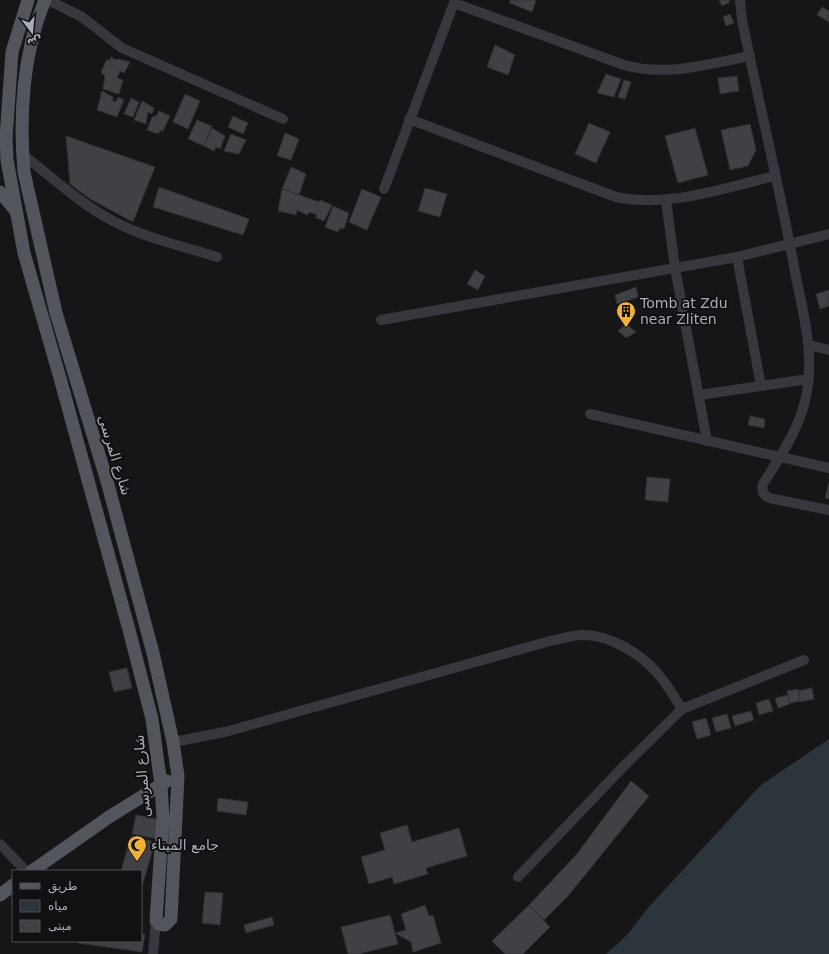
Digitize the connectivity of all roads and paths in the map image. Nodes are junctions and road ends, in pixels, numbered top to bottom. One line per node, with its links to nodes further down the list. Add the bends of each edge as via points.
1 (28, 0): 11 (main road, شارع المرسى, via 12,52)
2 (45, 0): 9 (main road, شارع المرسى, via 29,52)
3 (48, 0): 8 (street, via 82,17 122,48)
4 (740, 0): 6 (street)
5 (454, 2): 6 (street, via 640,68 681,70); 7 (street)
6 (750, 56): 12 (street)
7 (409, 119): 13 (street); 15 (street, via 616,197 640,201)
8 (283, 120)
9 (22, 154): 10 (main road, شارع المرسى); 19 (street, via 68,192 112,221 146,235)
10 (24, 172): 11 (main road); 35 (main road, شارع المرسى, via 56,313 109,488 153,653)
11 (4, 176): 16 (main road, شارع المرسى)
12 (775, 176): 15 (street); 18 (street)
13 (384, 189)
14 (0, 192): 16 (main road)
15 (666, 200): 21 (street)
16 (17, 211): 37 (main road, شارع المرسى, via 24,253 148,702 158,751)
17 (829, 234): 18 (street)
18 (790, 243): 20 (street); 23 (street)
19 (217, 257)
20 (737, 257): 21 (street); 26 (street)
21 (675, 268): 22 (street); 27 (street)
22 (381, 320)
23 (809, 345): 24 (street); 25 (street)
24 (829, 350)
25 (809, 379): 26 (street); 30 (street, via 799,422)
26 (761, 386): 27 (street)
27 (699, 395): 29 (street)
28 (590, 414): 29 (street)
29 (707, 441): 30 (street)
30 (780, 457): 31 (street); 32 (street, via 763,484 764,494 769,498)
31 (829, 468)
32 (829, 510)
33 (804, 660): 34 (street)
34 (682, 709): 35 (street, via 658,674 647,663 617,644 599,637 583,635 550,641 225,732); 41 (street)
35 (173, 742): 36 (main road, شارع المرسى)
36 (178, 776): 37 (main road); 44 (main road, شارع المرسى, via 171,919 168,924 162,925)
37 (161, 784): 40 (main road); 44 (main road, شارع المرسى, via 163,818)
38 (0, 844): 39 (street)
39 (25, 870)
40 (33, 870)
41 (518, 877)
42 (12, 886): 43 (main road)
43 (0, 895)
44 (156, 920): 45 (street)
45 (153, 954)

